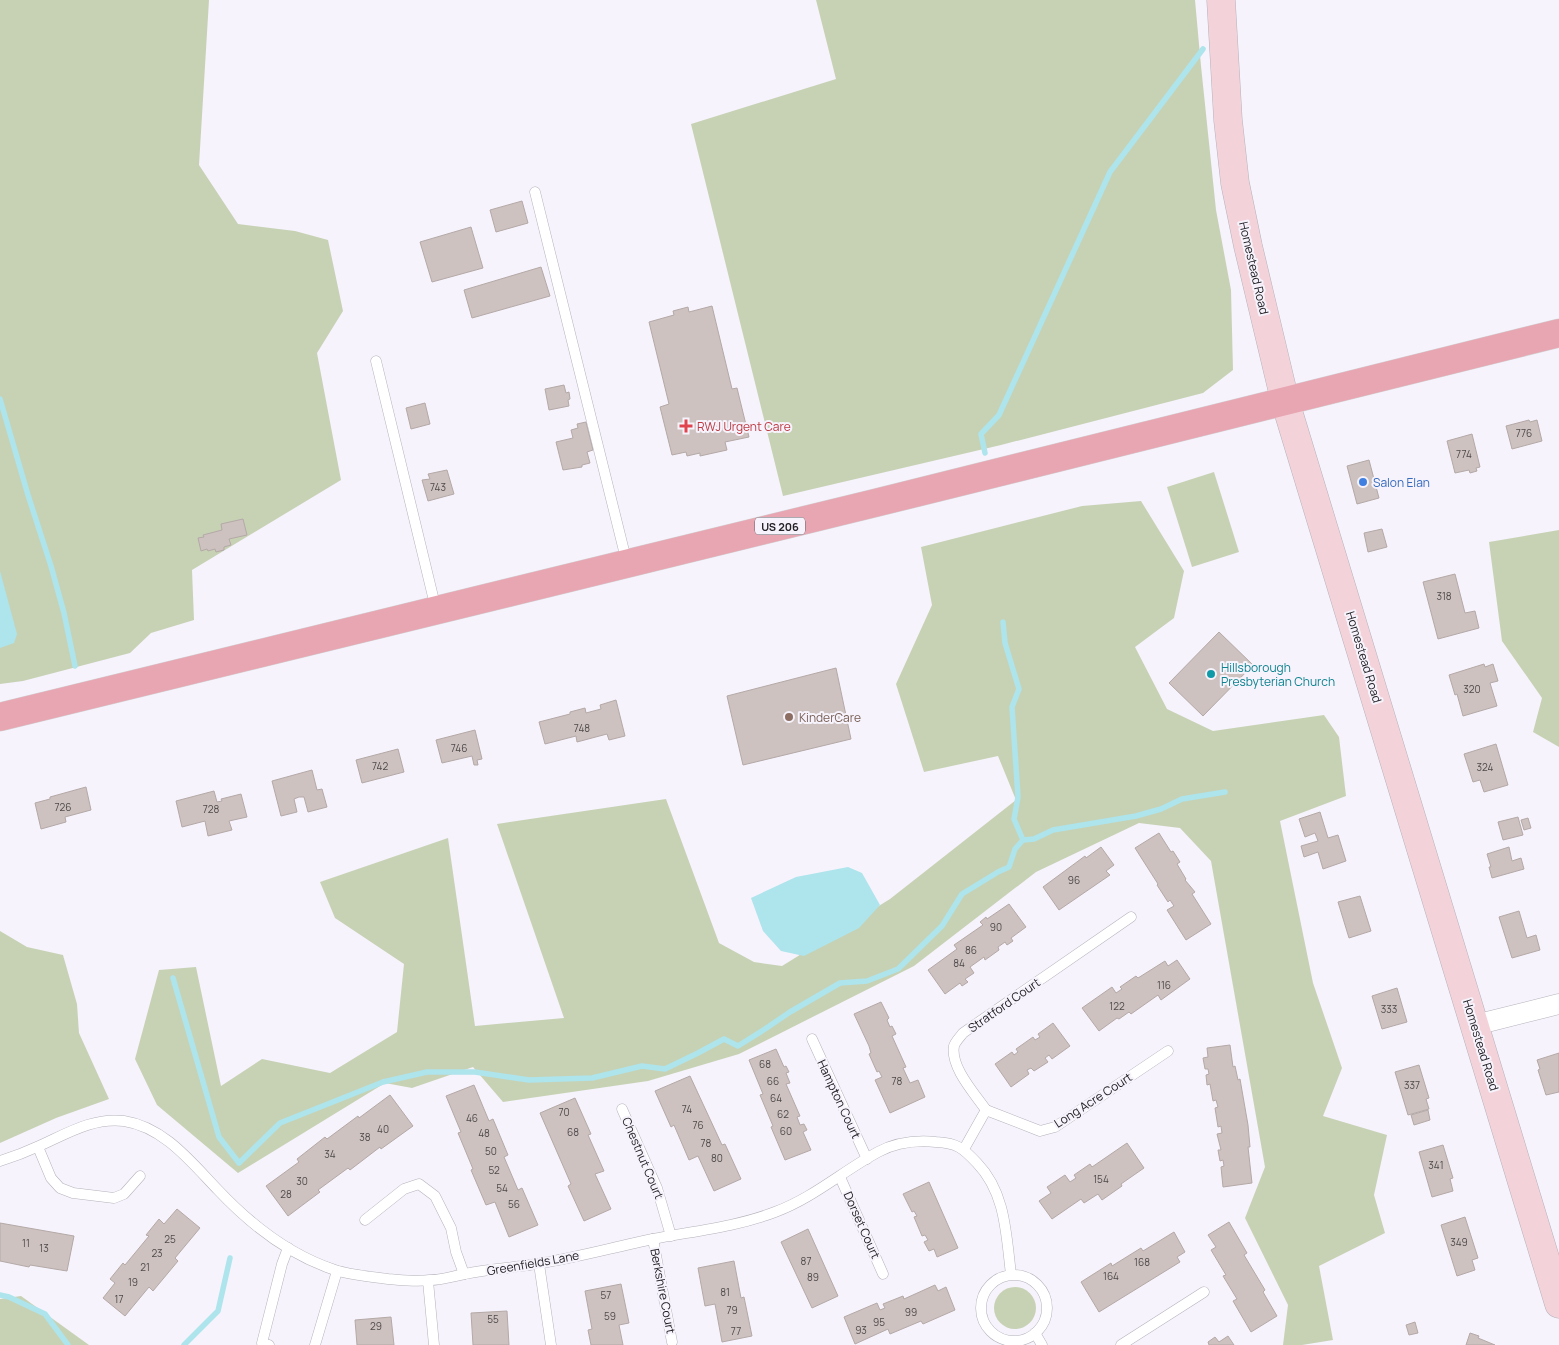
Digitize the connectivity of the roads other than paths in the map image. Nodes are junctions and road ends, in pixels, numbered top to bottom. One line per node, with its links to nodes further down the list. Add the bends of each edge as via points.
1 (1221, 0): 5 (street, Homestead Road, via 1235,182)
2 (535, 192): 6 (lane)
3 (1559, 334): 5 (main road, US 206)
4 (376, 361): 7 (lane)
5 (1285, 401): 6 (main road, US 206); 11 (street, Homestead Road)
6 (627, 564): 7 (main road, US 206)
7 (437, 610): 8 (main road, US 206)
8 (0, 717)
9 (1131, 917): 15 (lane, Stratford Court, via 963,1033 954,1045 954,1058)
10 (1559, 1004): 11 (street)
11 (1475, 1025): 33 (street, Homestead Road)
12 (812, 1039): 18 (lane, Hampton Court)
13 (1168, 1051): 15 (lane, Long Acre Court, via 1055,1127 1040,1131)
14 (622, 1109): 23 (lane, Chestnut Court, via 657,1188)
15 (986, 1110): 17 (lane)
16 (38, 1147): 19 (lane, Greenfields Lane); 20 (lane, via 51,1178 60,1188 73,1193 114,1198 124,1194); 25 (lane, Greenfields Lane, via 76,1128 102,1121 124,1121 152,1130 178,1149 238,1211 270,1238)
17 (964, 1149): 18 (lane, Greenfields Lane, via 945,1142 919,1140 896,1144); 30 (lane, Greenfields Lane, via 996,1188 1002,1207)
18 (867, 1159): 21 (lane, Greenfields Lane)
19 (0, 1161)
20 (140, 1176)
21 (840, 1176): 23 (lane, Greenfields Lane, via 806,1198 775,1212 738,1224); 29 (lane, Dorset Court)
22 (365, 1220): 28 (lane, via 404,1189 419,1184 435,1196 451,1228)
23 (671, 1236): 24 (lane, Greenfields Lane)
24 (653, 1239): 26 (lane, Greenfields Lane); 35 (lane, Berkshire Court)
25 (288, 1248): 27 (lane, Greenfields Lane); 36 (lane, via 262,1343)
26 (539, 1264): 28 (lane, Greenfields Lane); 39 (lane)
27 (337, 1271): 31 (lane, Greenfields Lane, via 376,1278); 37 (lane)
28 (464, 1274): 31 (lane, Greenfields Lane)
29 (884, 1274)
30 (1011, 1274): 34 (lane, via 1032,1279 1045,1295 1048,1305 1046,1316); 34 (lane, via 1000,1277 987,1288 981,1314 993,1334 1003,1339 1014,1341)
31 (428, 1281): 38 (lane)
32 (1204, 1292): 41 (lane)
33 (1559, 1304)
34 (1035, 1334): 40 (lane)
35 (672, 1342)
36 (268, 1345)
37 (315, 1345)
38 (434, 1345)
39 (551, 1345)
40 (1042, 1345)
41 (1121, 1345)

